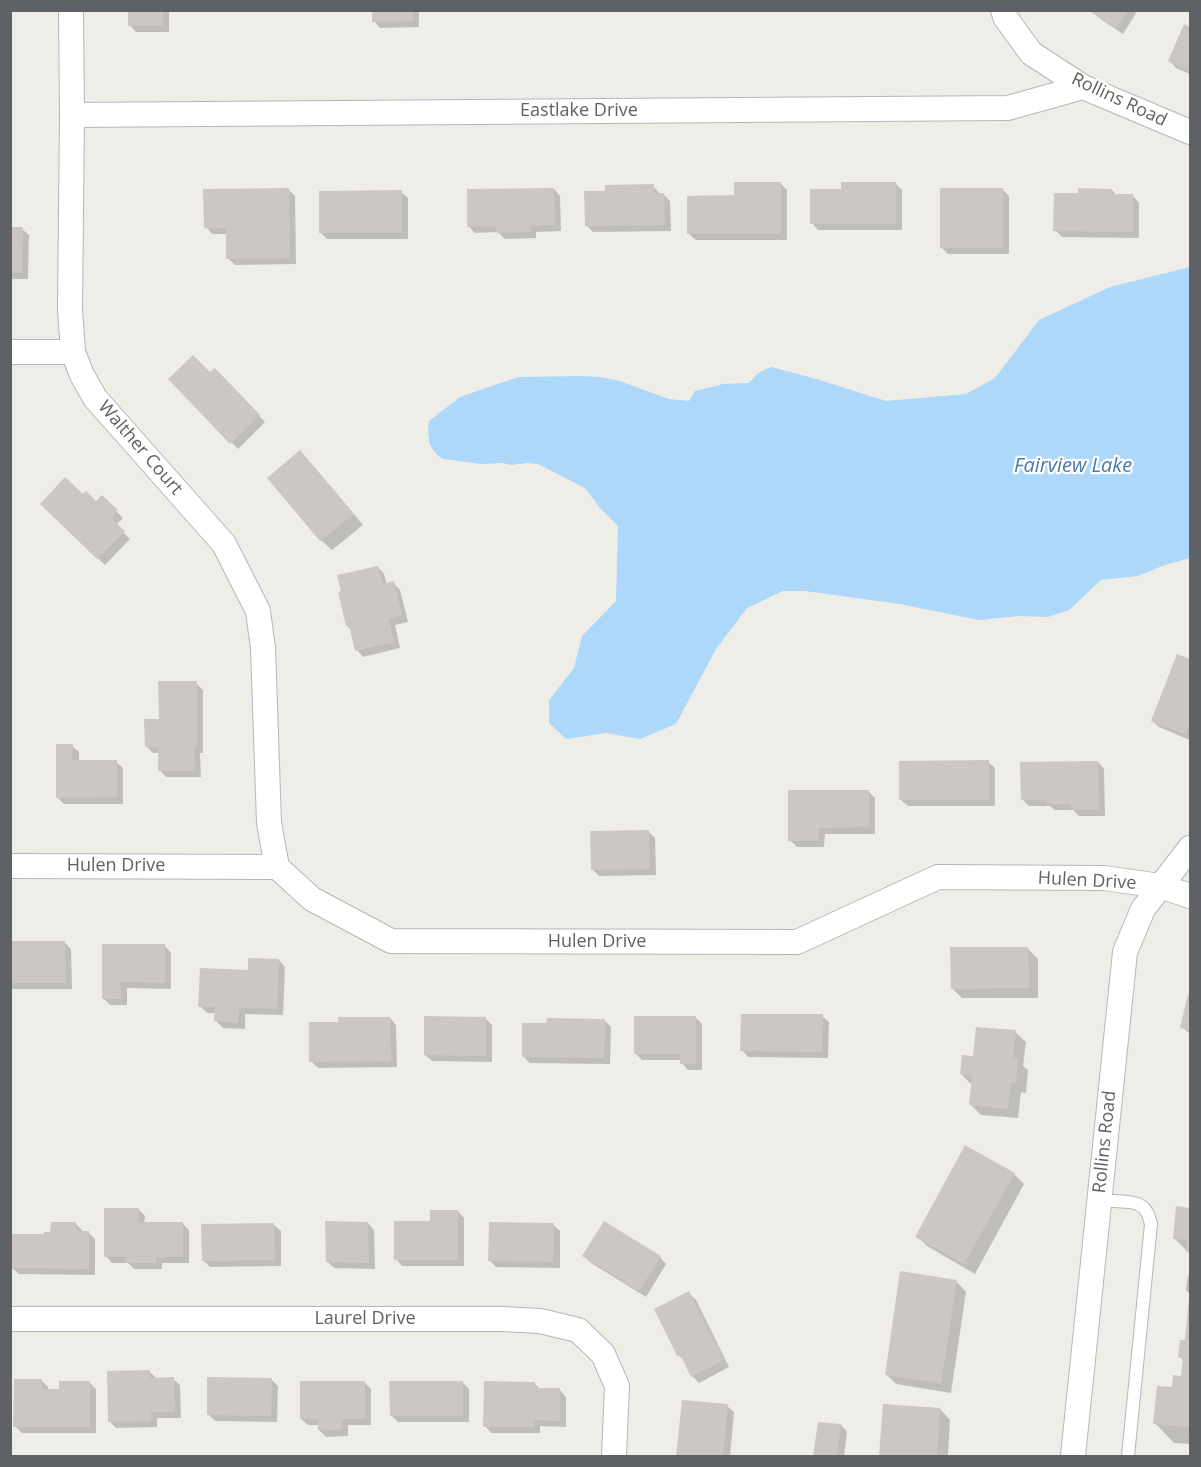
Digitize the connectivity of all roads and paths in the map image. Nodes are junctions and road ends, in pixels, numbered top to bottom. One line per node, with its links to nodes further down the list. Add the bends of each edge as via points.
1 (71, 10): 4 (street, Walther Court)
2 (1003, 10): 3 (street, Rollins Road, via 1031,53)
3 (1083, 87): 4 (street, Eastlake Drive, via 1008,108); 5 (street, Rollins Road)
4 (72, 115): 7 (street, Walther Court)
5 (1191, 132)
6 (10, 352): 7 (street)
7 (73, 352): 10 (street, Walther Court, via 95,398 224,544 258,610 263,648 269,823)
8 (1191, 848): 11 (street, Rollins Road)
9 (10, 866): 10 (street, Hulen Drive)
10 (277, 867): 11 (street, Hulen Drive, via 312,899 391,941 796,942 938,878 1104,878)
11 (1160, 886): 12 (street, Hulen Drive); 13 (street, Rollins Road, via 1143,909 1125,952)
12 (1191, 896)
13 (1099, 1200): 16 (street, Rollins Road); 17 (lane, via 1138,1204 1151,1224)
14 (10, 1319): 15 (street, Laurel Drive, via 540,1321 578,1330 603,1354 617,1386)
15 (614, 1456)
16 (1073, 1456)
17 (1128, 1456)

